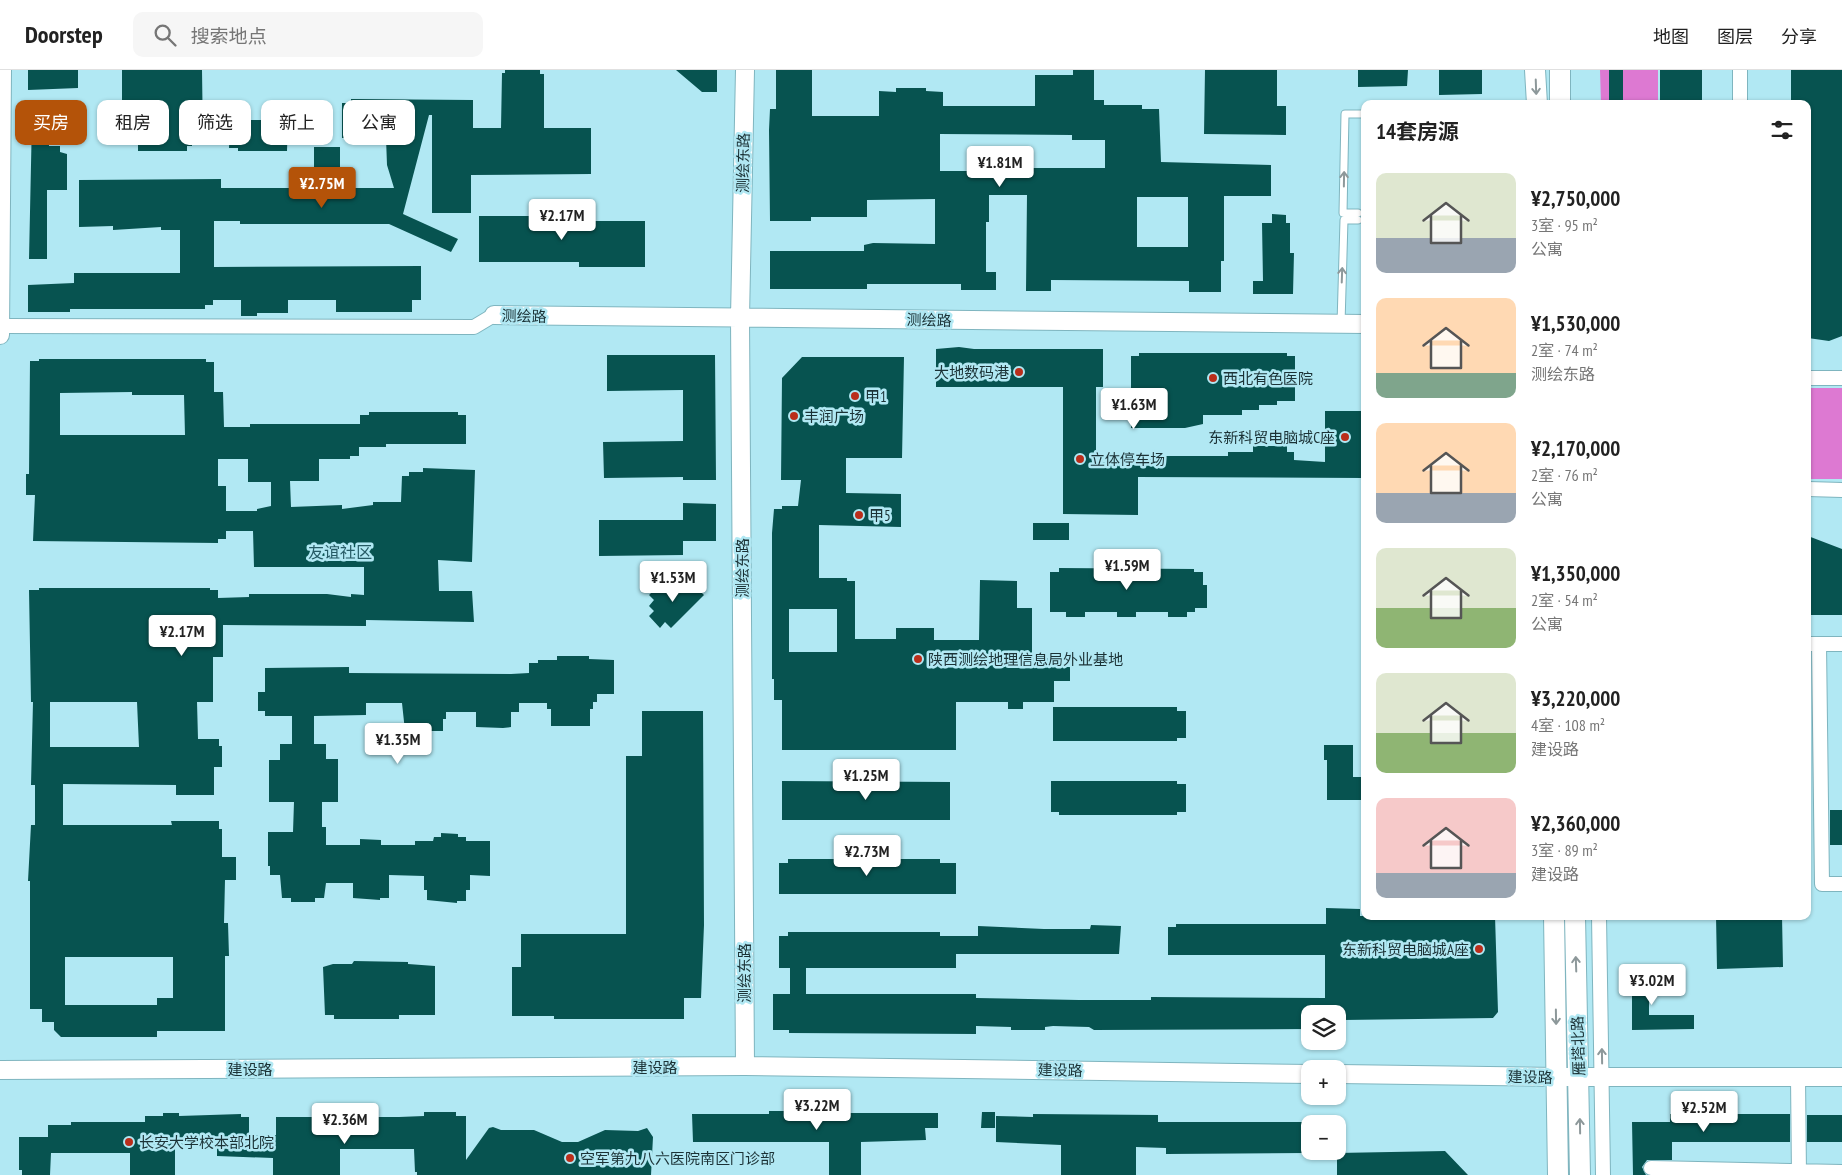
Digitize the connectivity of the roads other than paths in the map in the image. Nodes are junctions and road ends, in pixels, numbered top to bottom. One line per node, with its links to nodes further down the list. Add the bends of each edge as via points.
1 (2, 70): 14 (street)
2 (746, 70): 11 (street, 测绘东路)
3 (1535, 70): 6 (main road, one-way to 6)
4 (1560, 70): 7 (main road)
5 (1740, 70): 8 (street)
6 (1537, 100)
7 (1560, 100)
8 (1740, 100)
9 (1361, 114): 12 (lane, one-way to 9, via 1344,220 1358,217 1344,213 1345,114)
10 (494, 316): 11 (street, 测绘路); 14 (street, via 474,327)
11 (740, 318): 12 (street, 测绘路); 26 (street, 测绘东路)
12 (1341, 324): 13 (street, 测绘路)
13 (1361, 324)
14 (0, 326): 15 (street)
15 (0, 335)
16 (1811, 378): 17 (street)
17 (1842, 378)
18 (1811, 489): 19 (street)
19 (1842, 490)
20 (1813, 644): 21 (street); 22 (street, via 1822,884)
21 (1842, 644)
22 (1842, 884)
23 (1554, 920): 30 (main road, 雁塔北路, one-way to 30)
24 (1575, 920): 31 (main road, 雁塔北路, one-way to 24)
25 (1599, 920): 32 (street, one-way to 25)
26 (745, 1066): 27 (street, 建设路); 28 (street, 建设路)
27 (0, 1070)
28 (1301, 1074)
29 (1346, 1074): 30 (street, 建设路)
30 (1557, 1077): 31 (street, 建设路); 38 (main road, 雁塔北路)
31 (1579, 1077): 32 (street, 建设路); 39 (main road, 雁塔北路, one-way to 31)
32 (1602, 1077): 33 (street, 建设路); 40 (street)
33 (1798, 1077): 34 (street, 建设路); 37 (street)
34 (1842, 1077)
35 (1651, 1168): 37 (street)
36 (1842, 1172): 37 (street)
37 (1798, 1173)
38 (1558, 1175)
39 (1580, 1175)
40 (1604, 1175)

